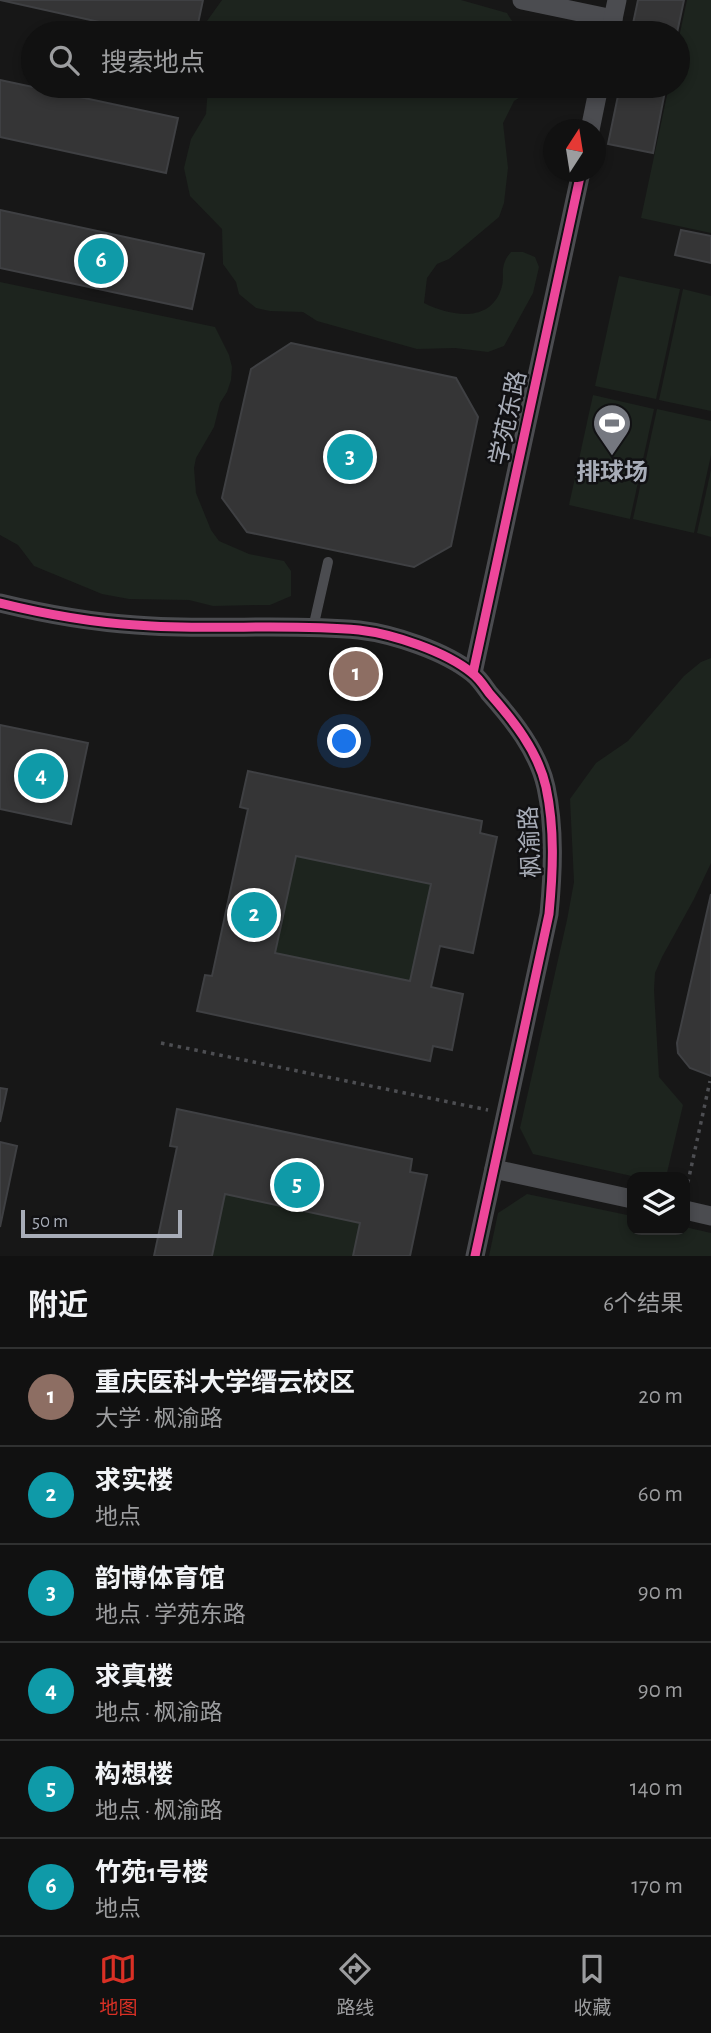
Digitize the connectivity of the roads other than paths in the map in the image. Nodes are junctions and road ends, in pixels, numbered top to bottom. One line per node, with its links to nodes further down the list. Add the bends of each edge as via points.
1 (522, 0): 2 (street)
2 (614, 18)
3 (597, 98): 4 (street)
4 (592, 119)
5 (578, 182): 9 (street, 学苑东路)
6 (328, 562): 8 (lane)
7 (0, 603): 8 (street, 枫渝路, via 45,614 137,625)
8 (313, 628): 9 (street, 枫渝路, via 361,630 403,640 440,653)
9 (473, 673): 10 (street, 枫渝路, via 531,747 545,785 552,824 549,914)
10 (494, 1169): 11 (street); 14 (street, 枫渝路)
11 (627, 1198)
12 (690, 1211): 13 (street)
13 (711, 1216)
14 (475, 1256)

